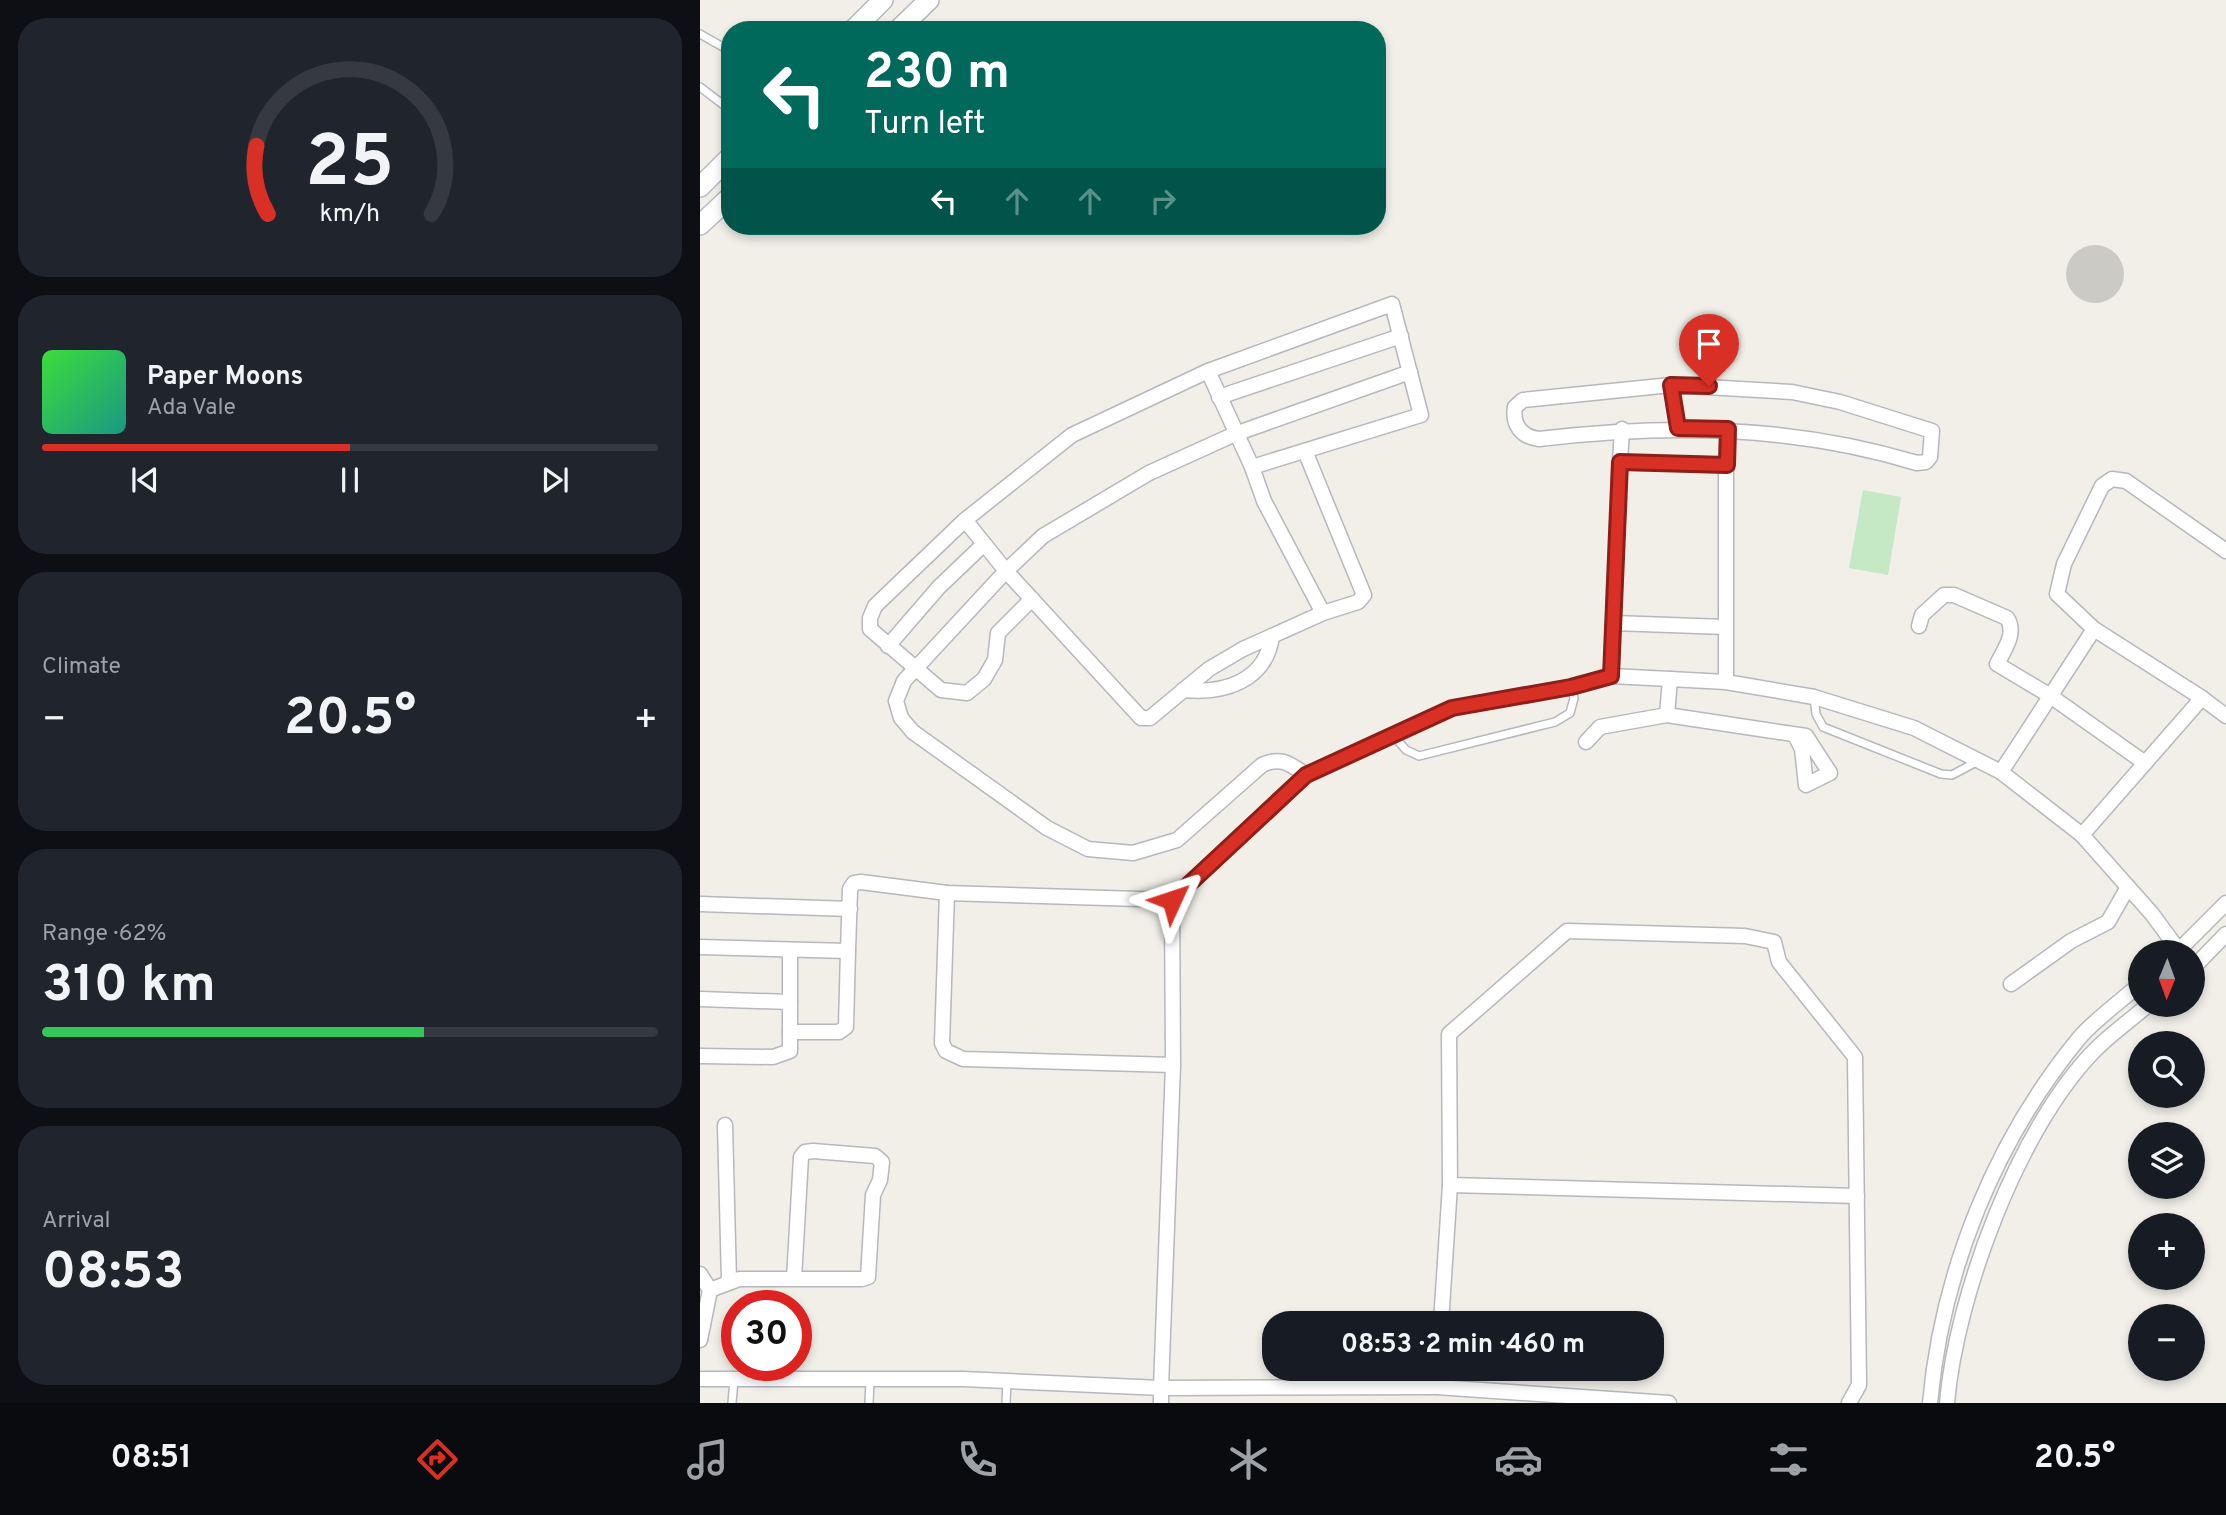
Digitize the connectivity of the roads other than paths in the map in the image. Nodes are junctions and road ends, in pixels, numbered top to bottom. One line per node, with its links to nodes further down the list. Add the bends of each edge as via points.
1 (883, 0): 3 (main road)
2 (929, 0): 4 (main road)
3 (862, 21)
4 (907, 21)
5 (700, 34): 6 (lane)
6 (721, 46)
7 (700, 87): 8 (lane)
8 (721, 103)
9 (721, 163): 10 (main road)
10 (700, 187)
11 (721, 205): 12 (main road)
12 (700, 225)
13 (1401, 336): 14 (street, via 1392,304); 15 (street); 17 (street)
14 (1208, 371): 17 (street); 26 (street, via 1072,435)
15 (1410, 372): 21 (street); 22 (street, via 1421,415)
16 (1671, 385): 18 (street); 19 (street, via 1523,400 1514,414 1527,438); 20 (street, via 1792,392 1926,427 1933,439 1930,457 1926,463 1917,463 1835,442)
17 (1219, 397): 21 (street)
18 (1678, 428): 19 (street); 20 (street)
19 (1622, 429): 23 (street)
20 (1728, 429): 24 (street)
21 (1235, 433): 25 (street); 29 (street, via 1149,473 1043,536)
22 (1305, 451): 25 (street); 31 (street, via 1364,595 1358,602)
23 (1620, 462): 24 (street); 32 (street)
24 (1727, 465): 34 (street)
25 (1252, 467): 31 (street, via 1264,501)
26 (964, 520): 27 (street); 37 (street, via 875,606 870,629)
27 (984, 544): 29 (street); 37 (street)
28 (2226, 551): 35 (street, via 2126,481 2112,479 2102,485 2057,581 2057,594)
29 (1006, 571): 30 (street); 38 (street)
30 (1032, 600): 38 (street, via 998,633 995,660 985,678 967,693 941,690); 43 (street, via 1141,718 1150,718)
31 (1323, 613): 36 (street)
32 (1614, 623): 34 (street); 39 (street)
33 (1919, 626): 44 (street, via 1922,615 1944,595 2007,618 2011,634 1997,664)
34 (1725, 627): 41 (street)
35 (2094, 629): 44 (street); 46 (street)
36 (1272, 636): 43 (street, via 1209,670); 43 (street, via 1267,656 1254,674 1230,689)
37 (887, 646): 38 (street)
38 (915, 669): 55 (street, via 895,701 901,719 913,732 1047,828 1088,849 1133,853 1177,840 1272,760 1285,761)
39 (1611, 676): 40 (street); 42 (street)
40 (1670, 679): 41 (street); 47 (street)
41 (1726, 682): 45 (street)
42 (1571, 687): 49 (street, via 1452,708); 49 (lane, via 1570,713 1555,722 1419,756 1406,750)
43 (1183, 690)
44 (2049, 695): 53 (street); 54 (street)
45 (1814, 697): 52 (street, via 1914,728); 52 (lane, via 1823,727 1941,774 1951,775)
46 (2202, 698): 48 (street); 53 (street)
47 (1667, 715): 50 (street); 51 (street, via 1600,727)
48 (2226, 716)
49 (1393, 735): 55 (street)
50 (1795, 735): 50 (street, via 1802,749 1806,785 1830,773 1806,736)
51 (1586, 743)
52 (1979, 761): 54 (street)
53 (2145, 763): 56 (street)
54 (2001, 772): 56 (street)
55 (1306, 775): 59 (street)
56 (2082, 835): 57 (street)
57 (2128, 887): 64 (street); 70 (street, via 2108,922 2071,941)
58 (947, 893): 59 (street); 62 (street, via 854,883); 77 (street, via 942,1043 946,1051 963,1059)
59 (1172, 900): 77 (street)
60 (2226, 903): 65 (street)
61 (700, 904): 62 (street)
62 (850, 909): 68 (street)
63 (2226, 934): 69 (street)
64 (2170, 940)
65 (2191, 940)
66 (700, 947): 67 (street)
67 (790, 950): 68 (street); 73 (street)
68 (848, 951): 75 (street, via 846,1027 839,1032)
69 (2205, 956)
70 (2011, 984)
71 (2128, 995): 102 (street, via 2082,1035 2037,1096 1991,1178 1955,1266)
72 (700, 999): 73 (street)
73 (790, 1002): 75 (street)
74 (2134, 1017): 103 (street, via 2095,1050 2049,1111 2006,1192 1969,1285)
75 (790, 1032): 76 (street, via 790,1051 784,1056)
76 (700, 1056)
77 (1173, 1065): 95 (street)
78 (725, 1125): 83 (street)
79 (1450, 1185): 80 (street); 80 (street, via 1449,1034 1567,931 1745,936 1774,942 1779,962 1855,1057); 85 (street)
80 (1857, 1196): 101 (street, via 1858,1385)
81 (700, 1274): 84 (street)
82 (794, 1279): 82 (street, via 868,1277 873,1195 883,1172 882,1161 875,1156 813,1151 801,1157); 83 (street)
83 (729, 1281): 84 (street)
84 (710, 1290): 86 (street)
85 (1442, 1311)
86 (700, 1340)
87 (700, 1379): 88 (street)
88 (721, 1379)
89 (812, 1379): 90 (street)
90 (870, 1379): 91 (street); 98 (lane)
91 (1007, 1380): 95 (street); 99 (lane)
92 (734, 1381): 97 (lane)
93 (1437, 1381): 94 (street)
94 (1437, 1387): 95 (street); 96 (street)
95 (1161, 1396)
96 (1615, 1402): 100 (street)
97 (732, 1403)
98 (869, 1403)
99 (1006, 1403)
100 (1669, 1403)
101 (1849, 1403)
102 (1930, 1403)
103 (1947, 1403)

